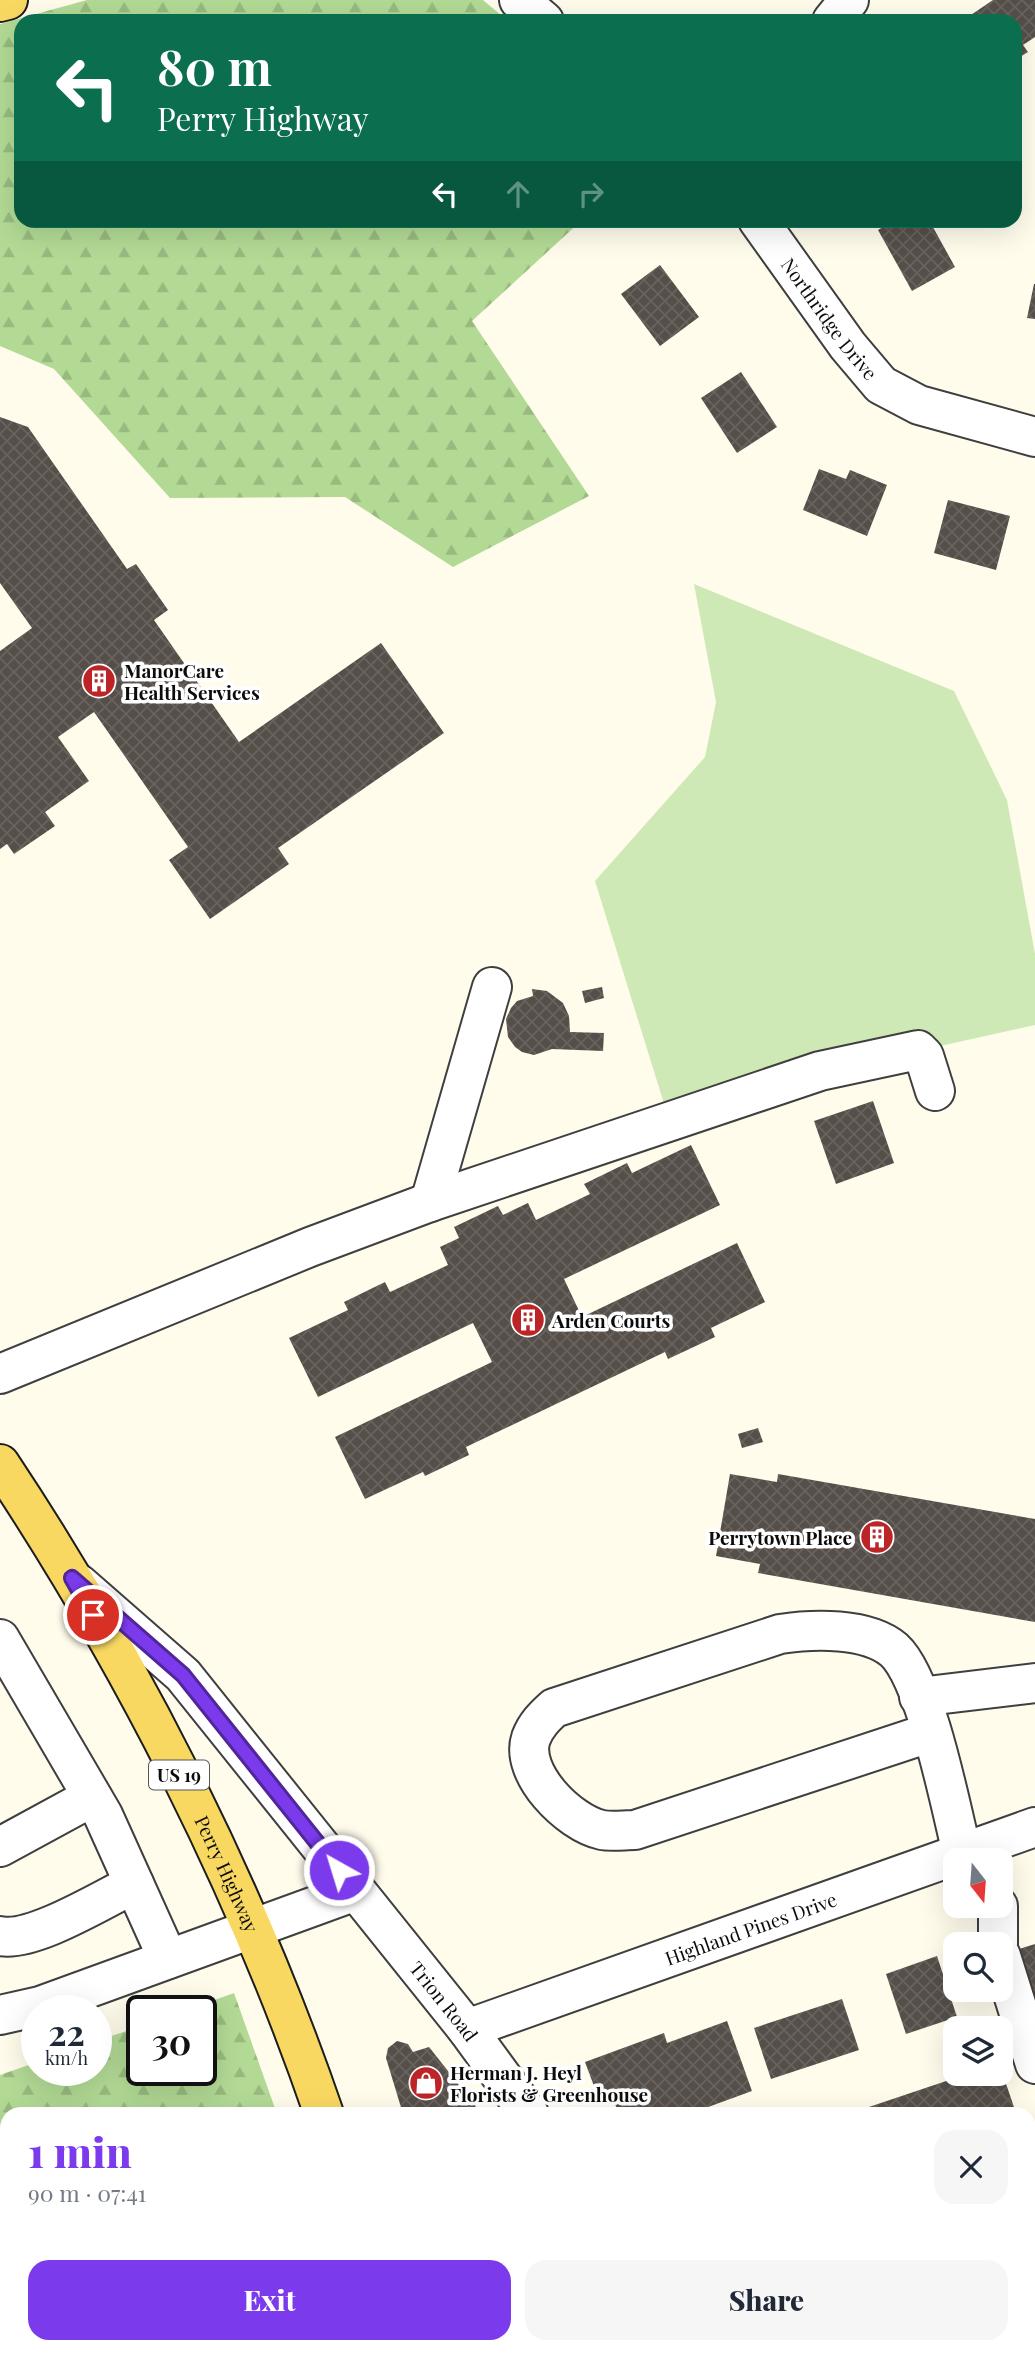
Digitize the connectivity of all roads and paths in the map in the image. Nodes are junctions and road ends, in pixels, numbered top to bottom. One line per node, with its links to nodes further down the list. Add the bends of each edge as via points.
1 (8, 0): 4 (main road)
2 (519, 0): 5 (street)
3 (849, 0): 6 (street)
4 (0, 1)
5 (536, 14)
6 (838, 14)
7 (764, 228): 8 (street, Northridge Drive, via 881,385 919,405)
8 (1035, 437)
9 (492, 987): 11 (street)
10 (935, 1091): 11 (street, via 924,1056 916,1049 820,1071)
11 (430, 1202): 12 (street)
12 (0, 1374)
13 (0, 1464): 14 (main road, Perry Highway / US 19)
14 (72, 1578): 25 (street, Trion Road, via 183,1675); 26 (main road, Perry Highway / US 19, via 155,1727)
15 (0, 1639): 18 (street)
16 (1035, 1683): 17 (street)
17 (926, 1714): 17 (street, via 911,1674 894,1650 861,1633 802,1630 554,1708 538,1723 530,1740 530,1760 554,1800 575,1818 601,1830 635,1830); 21 (street)
18 (92, 1797): 20 (street); 24 (street)
19 (1035, 1827): 22 (street, Highland Pines Drive)
20 (0, 1847)
21 (974, 1848)
22 (987, 1848)
23 (943, 1864): 31 (street, Highland Pines Drive)
24 (134, 1884): 27 (street, via 36,1932); 28 (street)
25 (356, 1891): 26 (street); 31 (street, Trion Road)
26 (251, 1930): 28 (street); 33 (main road, Perry Highway / US 19)
27 (0, 1936)
28 (168, 1959): 30 (street, via 40,2006)
29 (1013, 1994): 32 (street)
30 (0, 2015)
31 (467, 2029): 34 (street, Trion Road)
32 (1035, 2064)
33 (321, 2107)
34 (524, 2107)

